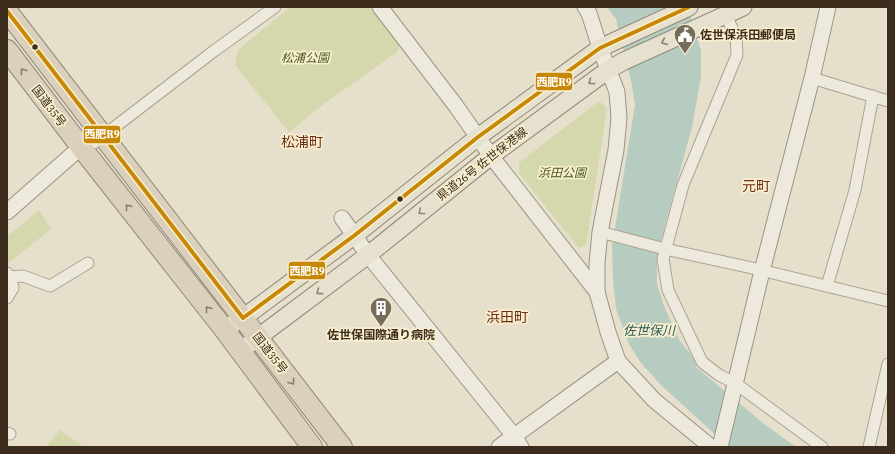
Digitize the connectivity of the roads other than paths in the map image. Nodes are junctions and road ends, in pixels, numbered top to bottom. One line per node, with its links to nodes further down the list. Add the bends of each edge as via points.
1 (275, 7): 15 (street)
2 (380, 7): 16 (street)
3 (585, 7): 9 (street)
4 (689, 7): 9 (main road, 県道26号 佐世保港線)
5 (742, 7): 8 (main road, 県道26号 佐世保港線)
6 (828, 7): 12 (street)
7 (7, 11): 15 (highway, 国道35号)
8 (726, 15): 11 (main road, 県道26号 佐世保港線, one-way to 11); 23 (street, via 736,37 736,55 683,185)
9 (600, 48): 11 (street); 16 (main road, 県道26号 佐世保港線)
10 (7, 50): 17 (highway, 国道35号, one-way to 10)
11 (608, 70): 18 (main road, 県道26号 佐世保港線, one-way to 18); 21 (street, via 617,92 619,118)
12 (812, 78): 13 (street); 26 (street)
13 (872, 96): 14 (street); 28 (street, via 855,190)
14 (888, 101)
15 (103, 136): 17 (street); 32 (highway, 国道35号)
16 (478, 137): 18 (street); 22 (main road, 県道26号 佐世保港線)
17 (81, 147): 19 (street); 33 (highway, 国道35号, one-way to 17)
18 (491, 156): 24 (main road, 県道26号 佐世保港線, one-way to 24); 29 (street)
19 (7, 212)
20 (342, 218): 22 (street)
21 (606, 234): 23 (street); 29 (street, via 597,263)
22 (355, 235): 24 (street); 32 (main road, 県道26号 佐世保港線)
23 (662, 248): 26 (street); 38 (street, via 668,290 702,362)
24 (368, 255): 34 (main road, 県道26号 佐世保港線, one-way to 34); 39 (street)
25 (88, 262): 27 (street, via 50,286 22,276)
26 (762, 270): 28 (street); 38 (street)
27 (9, 275): 30 (street, via 13,288)
28 (827, 286): 31 (street)
29 (597, 292): 36 (street)
30 (7, 298)
31 (888, 301)
32 (243, 318): 33 (main road, 県道26号 佐世保港線); 34 (highway, 国道35号)
33 (224, 329): 35 (highway, 国道35号)
34 (259, 338): 35 (main road, 県道26号 佐世保港線); 42 (highway, 国道35号, one-way to 42)
35 (240, 351): 41 (highway, 国道35号)
36 (618, 362): 39 (street); 40 (street, via 654,400)
37 (888, 364): 45 (street)
38 (734, 388): 40 (street); 44 (street)
39 (518, 441): 43 (street)
40 (717, 445)
41 (312, 447)
42 (342, 447)
43 (499, 447)
44 (822, 447)
45 (869, 447)

